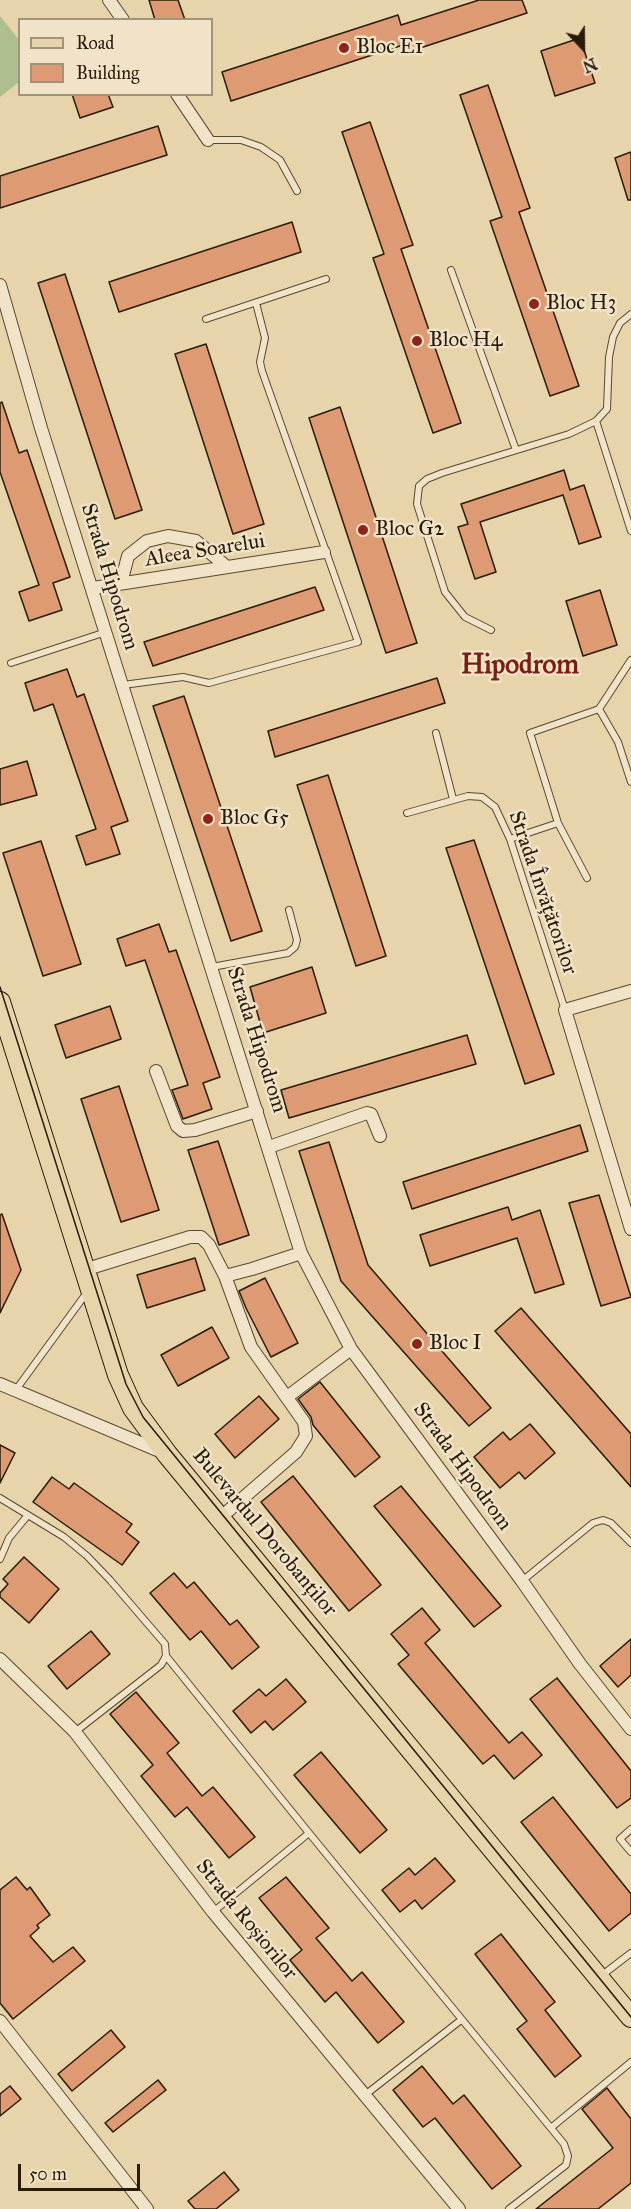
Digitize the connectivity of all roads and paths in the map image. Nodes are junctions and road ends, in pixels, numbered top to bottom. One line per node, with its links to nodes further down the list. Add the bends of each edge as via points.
1 (109, 0): 2 (street)
2 (122, 18)
3 (178, 96): 4 (street)
4 (208, 140): 5 (lane, via 241,140 261,147 280,160)
5 (297, 191)
6 (451, 270): 13 (lane)
7 (327, 279): 9 (lane)
8 (0, 285): 18 (street, Strada Hipodrom)
9 (256, 303): 11 (lane); 15 (lane, via 265,338 262,371)
10 (631, 314): 12 (lane, via 620,323 613,337 607,409)
11 (206, 319)
12 (596, 421): 13 (lane, via 569,434); 14 (lane)
13 (516, 450): 19 (lane, via 442,473 418,486 417,504 445,592 465,617)
14 (631, 531)
15 (324, 552): 16 (street, Aleea Soarelui); 23 (lane, via 358,642 209,683 183,677)
16 (227, 567): 17 (street, Aleea Soarelui); 17 (street, via 196,541 168,536 147,541 128,556)
17 (121, 583): 18 (street, Aleea Soarelui)
18 (93, 588): 20 (street, Strada Hipodrom)
19 (491, 630)
20 (106, 632): 22 (lane); 23 (street, Strada Hipodrom)
21 (631, 660): 24 (lane)
22 (11, 663)
23 (123, 686): 33 (street, Strada Hipodrom)
24 (599, 709): 26 (lane, via 618,742); 29 (lane, via 530,733)
25 (436, 733): 27 (lane)
26 (631, 782)
27 (453, 799): 28 (lane, Strada Învățătorilor); 30 (lane, Strada Învățătorilor, via 482,797 495,807)
28 (407, 813)
29 (558, 823): 30 (lane); 31 (lane)
30 (510, 839): 36 (lane, Strada Învățătorilor)
31 (587, 878)
32 (289, 910): 33 (lane, via 296,948)
33 (212, 968): 38 (street, Strada Hipodrom)
34 (631, 991): 36 (street)
35 (0, 1002): 44 (main road, Bulevardul Dorobanților)
36 (565, 1010): 41 (street)
37 (156, 1071): 38 (street, via 177,1126 183,1131)
38 (257, 1111): 40 (street, Strada Hipodrom)
39 (380, 1136): 40 (street, via 366,1113)
40 (269, 1147): 42 (street, Strada Hipodrom)
41 (631, 1229)
42 (301, 1253): 43 (street); 45 (street, Strada Hipodrom)
43 (225, 1276): 44 (street, via 209,1245 201,1237 190,1237); 48 (street, via 251,1347)
44 (87, 1279): 47 (lane); 49 (main road, Bulevardul Dorobanților, via 126,1394)
45 (351, 1349): 48 (street); 55 (street, Strada Hipodrom)
46 (0, 1384): 47 (street)
47 (15, 1391): 49 (street)
48 (287, 1397): 52 (street, via 304,1422 306,1436 296,1452)
49 (167, 1454): 52 (main road, Bulevardul Dorobanților)
50 (0, 1498): 51 (lane)
51 (28, 1515): 54 (lane); 56 (lane, via 64,1537 103,1572 162,1638)
52 (220, 1518): 65 (main road, Bulevardul Dorobanților)
53 (631, 1543): 55 (lane, via 610,1523 593,1523)
54 (0, 1558)
55 (522, 1581): 58 (street, Strada Hipodrom)
56 (166, 1656): 59 (lane, via 160,1665); 61 (lane)
57 (0, 1659): 59 (street, Strada Roșiorilor)
58 (631, 1729)
59 (75, 1732): 63 (street, Strada Roșiorilor)
60 (631, 1829): 62 (lane, via 620,1839)
61 (309, 1833): 63 (lane); 68 (lane)
62 (631, 1852)
63 (213, 1912): 70 (street, Strada Roșiorilor)
64 (631, 1953): 65 (lane)
65 (599, 1977): 66 (main road, Bulevardul Dorobanților)
66 (631, 2017)
67 (0, 2020): 72 (street)
68 (461, 2020): 70 (lane); 71 (lane)
69 (631, 2062): 71 (lane)
70 (364, 2096): 73 (street, Strada Roșiorilor)
71 (552, 2127): 74 (lane, via 564,2144 566,2165)
72 (147, 2209)
73 (459, 2209)
74 (508, 2209)

